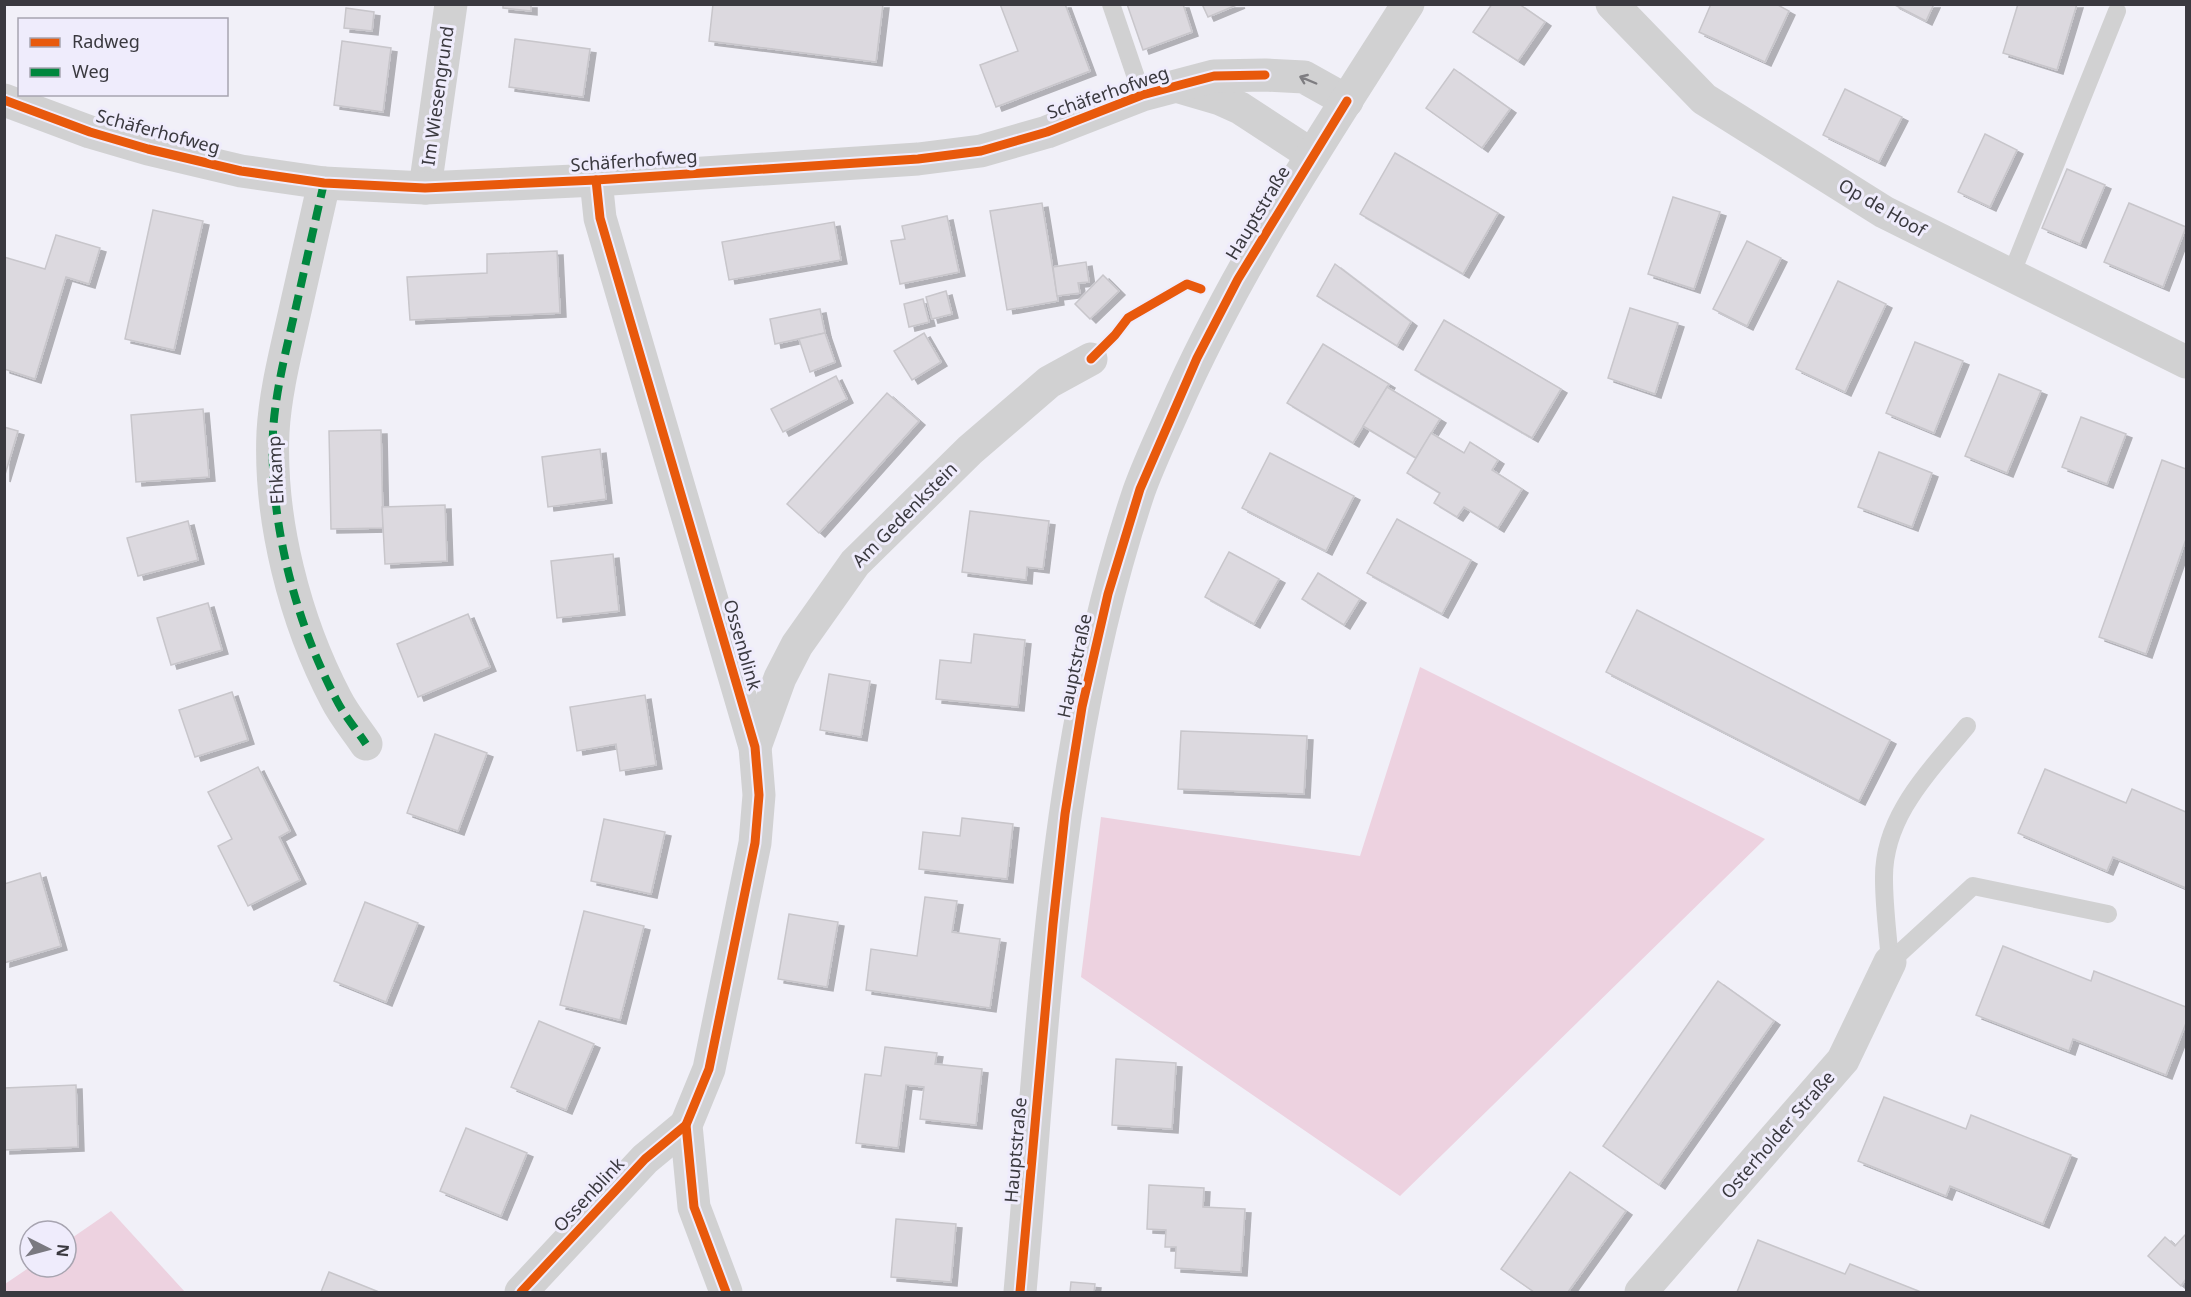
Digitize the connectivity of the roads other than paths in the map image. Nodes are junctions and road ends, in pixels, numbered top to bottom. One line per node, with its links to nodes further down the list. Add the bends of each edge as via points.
1 (451, 4): 13 (street, Im Wiesengrund)
2 (1111, 4): 7 (lane)
3 (1408, 4): 9 (street, Hauptstraße)
4 (1612, 4): 14 (street, Op de Hoof, via 1704,99 1884,212)
5 (2117, 11): 14 (lane)
6 (1177, 86): 7 (street, Schäferhofweg); 9 (street, Schäferhofweg, one-way to 6, via 1304,77 1214,76); 10 (street, Schäferhofweg, via 1240,108)
7 (1142, 95): 11 (street, Schäferhofweg, via 1047,132 981,151 918,159)
8 (4, 100): 12 (street, Schäferhofweg, via 148,149 241,171)
9 (1347, 101): 10 (street, Hauptstraße)
10 (1312, 155): 25 (street, Hauptstraße, via 1238,279 1197,358 1140,489 1108,594 1082,707 1065,814)
11 (596, 180): 13 (street, Schäferhofweg); 19 (street, Ossenblink, via 600,218)
12 (324, 183): 13 (street, Schäferhofweg); 18 (street, Ehkamp, via 281,374 273,432 275,485 293,591 337,700)
13 (425, 188)
14 (2011, 275): 16 (street, Op de Hoof)
15 (1090, 359): 19 (street, Am Gedenkstein, via 1049,382 979,442 855,562 796,645)
16 (2187, 362)
17 (1967, 726): 21 (lane, via 1908,798 1895,824 1884,878)
18 (366, 744)
19 (755, 747): 22 (street, Ossenblink, via 759,795 755,843 709,1069)
20 (2108, 914): 21 (lane, via 1973,886)
21 (1890, 962): 26 (street, Osterholder Straße, via 1843,1060)
22 (686, 1125): 23 (street, Ossenblink, via 645,1159); 24 (street, Ossenblink, via 694,1207)
23 (521, 1293)
24 (726, 1293)
25 (1020, 1293)
26 (1641, 1293)

